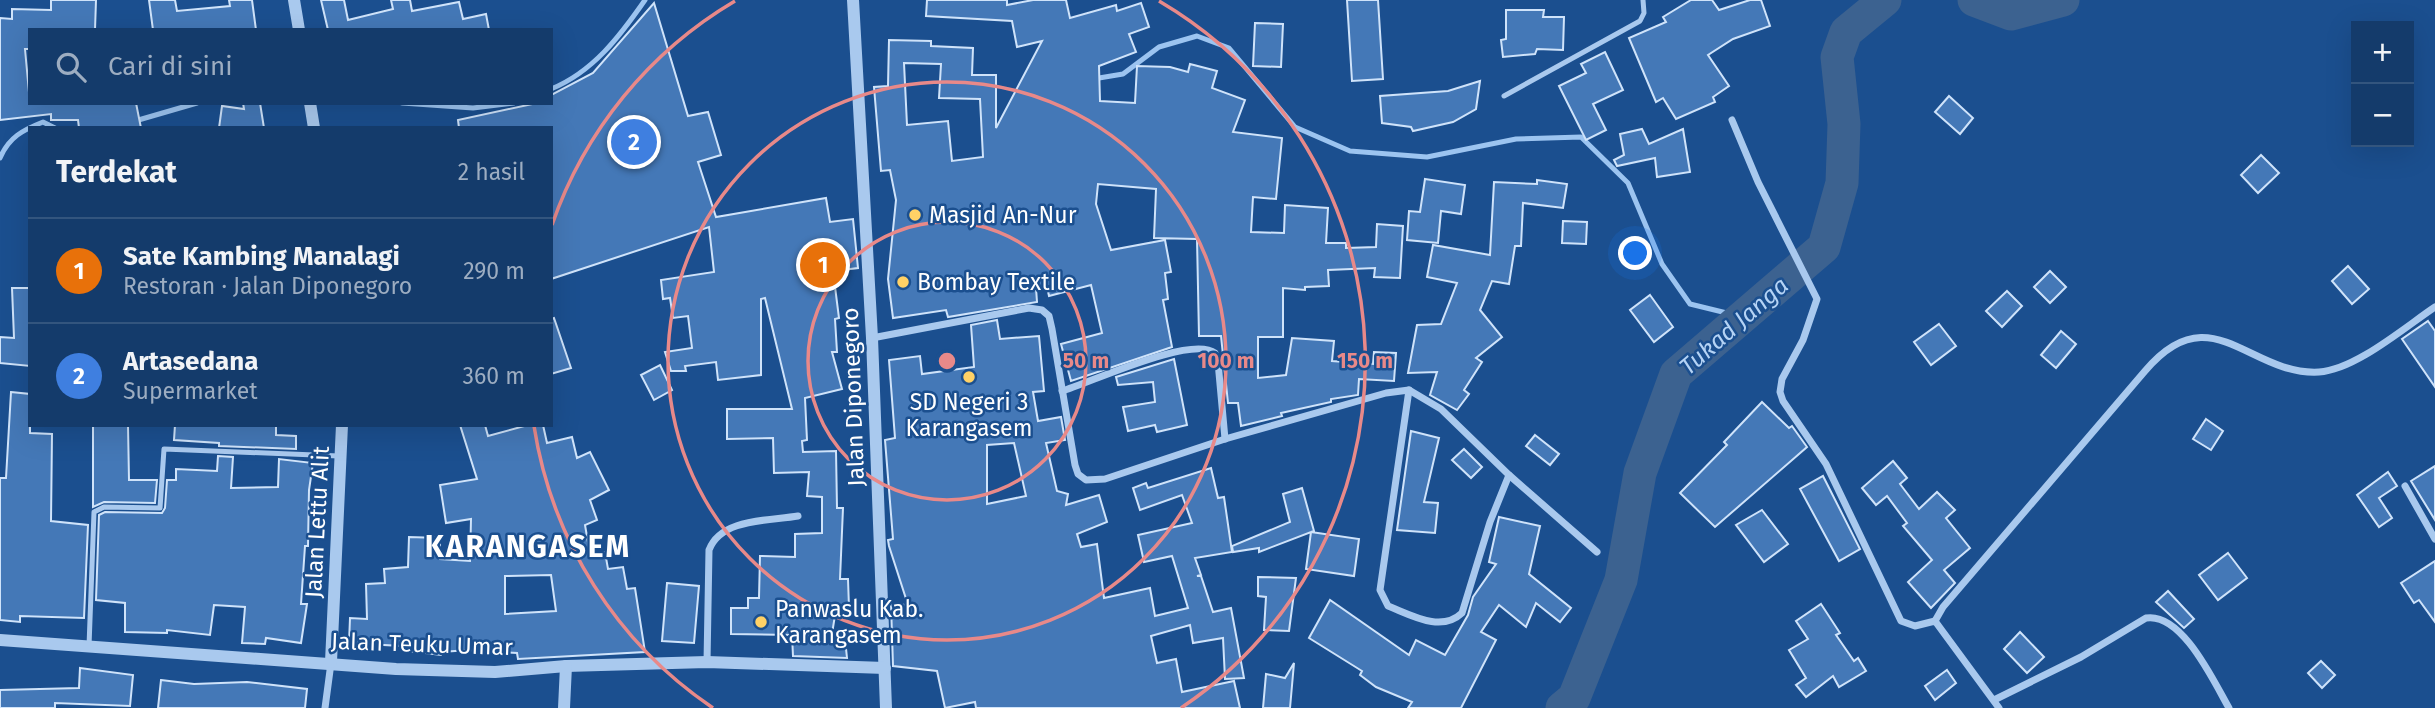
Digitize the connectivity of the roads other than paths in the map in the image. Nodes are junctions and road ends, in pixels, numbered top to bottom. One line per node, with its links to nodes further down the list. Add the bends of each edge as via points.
1 (294, 0): 4 (street)
2 (853, 0): 10 (street, Jalan Diponegoro)
3 (1643, 0): 5 (lane, via 1640,21)
4 (299, 28)
5 (1503, 96)
6 (311, 105): 8 (street)
7 (1732, 120): 21 (street, via 1817,299 1782,379 1783,401 1826,464 1901,621 1915,626)
8 (314, 126)
9 (2435, 307): 21 (street, via 2361,357 2321,372 2290,369 2234,343 2213,339 2172,344)
10 (872, 338): 12 (street, via 1037,308 1049,316); 27 (street, Jalan Diponegoro)
11 (1409, 390): 14 (street); 16 (street, via 1441,409); 16 (street, via 1380,590 1388,606 1438,623 1455,620 1462,613)
12 (1062, 391): 14 (street, via 1075,465 1086,480 1105,479); 14 (street, via 1170,354 1206,348 1215,353 1218,362)
13 (341, 427): 15 (street, Jalan Lettu Alit)
14 (1225, 439)
15 (342, 457): 23 (lane, via 164,449 160,508 104,507 94,512); 24 (street, Jalan Lettu Alit)
16 (1509, 475): 20 (street)
17 (2404, 486): 19 (street)
18 (798, 516): 25 (street, via 732,527 712,540)
19 (2435, 539)
20 (1597, 552)
21 (1934, 621): 28 (street)
22 (0, 640): 23 (street, Jalan Teuku Umar)
23 (89, 646): 24 (street, Jalan Teuku Umar)
24 (331, 662): 26 (street, Jalan Teuku Umar, via 495,672); 29 (street)
25 (707, 662): 26 (street, Jalan Teuku Umar); 27 (street, Jalan Teuku Umar)
26 (566, 666): 30 (street)
27 (885, 668): 31 (street, Jalan Diponegoro)
28 (1994, 700): 32 (street); 33 (street, via 2147,618 2158,617 2188,643)
29 (325, 708)
30 (564, 708)
31 (886, 708)
32 (1999, 708)
33 (2229, 708)

